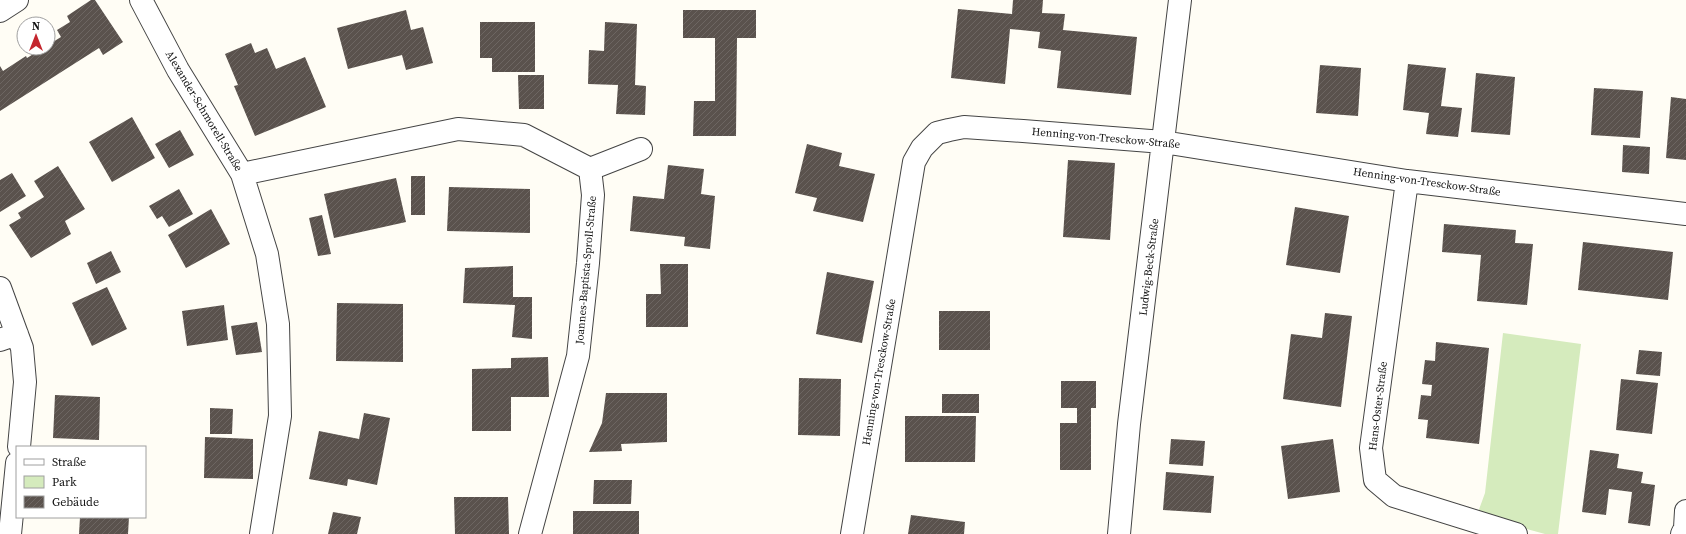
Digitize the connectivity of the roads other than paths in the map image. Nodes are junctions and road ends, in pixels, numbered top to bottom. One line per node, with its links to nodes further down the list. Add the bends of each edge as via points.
1 (17, 0): 4 (street)
2 (141, 0): 8 (street, Alexander-Schmorell-Straße, via 178,70)
3 (1180, 0): 5 (street, Ludwig-Beck-Straße)
4 (0, 11)
5 (1163, 142): 9 (street, Henning-von-Tresckow-Straße); 19 (street, Henning-von-Tresckow-Straße, via 964,127 937,134 922,148 914,162); 20 (street, Ludwig-Beck-Straße)
6 (641, 149): 7 (street)
7 (590, 169): 8 (street, via 524,135 458,129); 18 (street, Joannes-Baptista-Sproll-Straße, via 593,195 578,356)
8 (242, 174): 17 (street, Alexander-Schmorell-Straße, via 267,254 278,324 280,416)
9 (1407, 181): 10 (street, Henning-von-Tresckow-Straße); 21 (street, Hans-Oster-Straße, via 1371,448 1375,480 1394,496)
10 (1686, 214)
11 (0, 288): 12 (street)
12 (8, 337): 13 (street, via 22,348 25,382)
13 (19, 446)
14 (16, 473): 16 (street)
15 (1686, 511): 22 (street)
16 (10, 534)
17 (261, 534)
18 (530, 534)
19 (852, 534)
20 (1119, 534)
21 (1516, 534)
22 (1682, 534)

